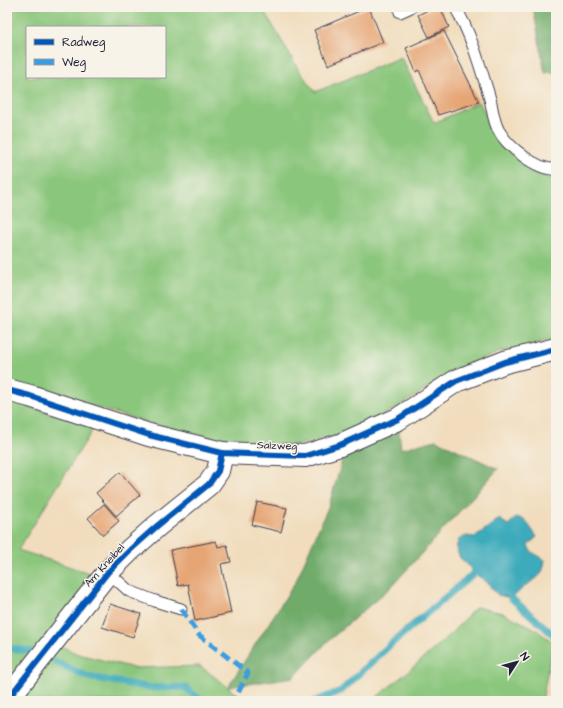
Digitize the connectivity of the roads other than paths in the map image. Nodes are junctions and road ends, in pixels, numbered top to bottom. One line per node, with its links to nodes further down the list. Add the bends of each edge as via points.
1 (410, 7): 3 (lane)
2 (455, 7): 4 (lane, via 464,21 499,131 521,154 536,164 550,170)
3 (400, 12)
4 (556, 169)
5 (556, 349): 7 (street, Salzweg, via 505,362 456,381 398,418 340,445 305,456)
6 (7, 390): 7 (street, Salzweg, via 149,435)
7 (222, 453): 8 (street, Am Kneibel, via 218,470 209,484 151,531)
8 (108, 572): 9 (lane, via 129,591); 10 (street, Am Kneibel)
9 (181, 609)
10 (7, 700)

